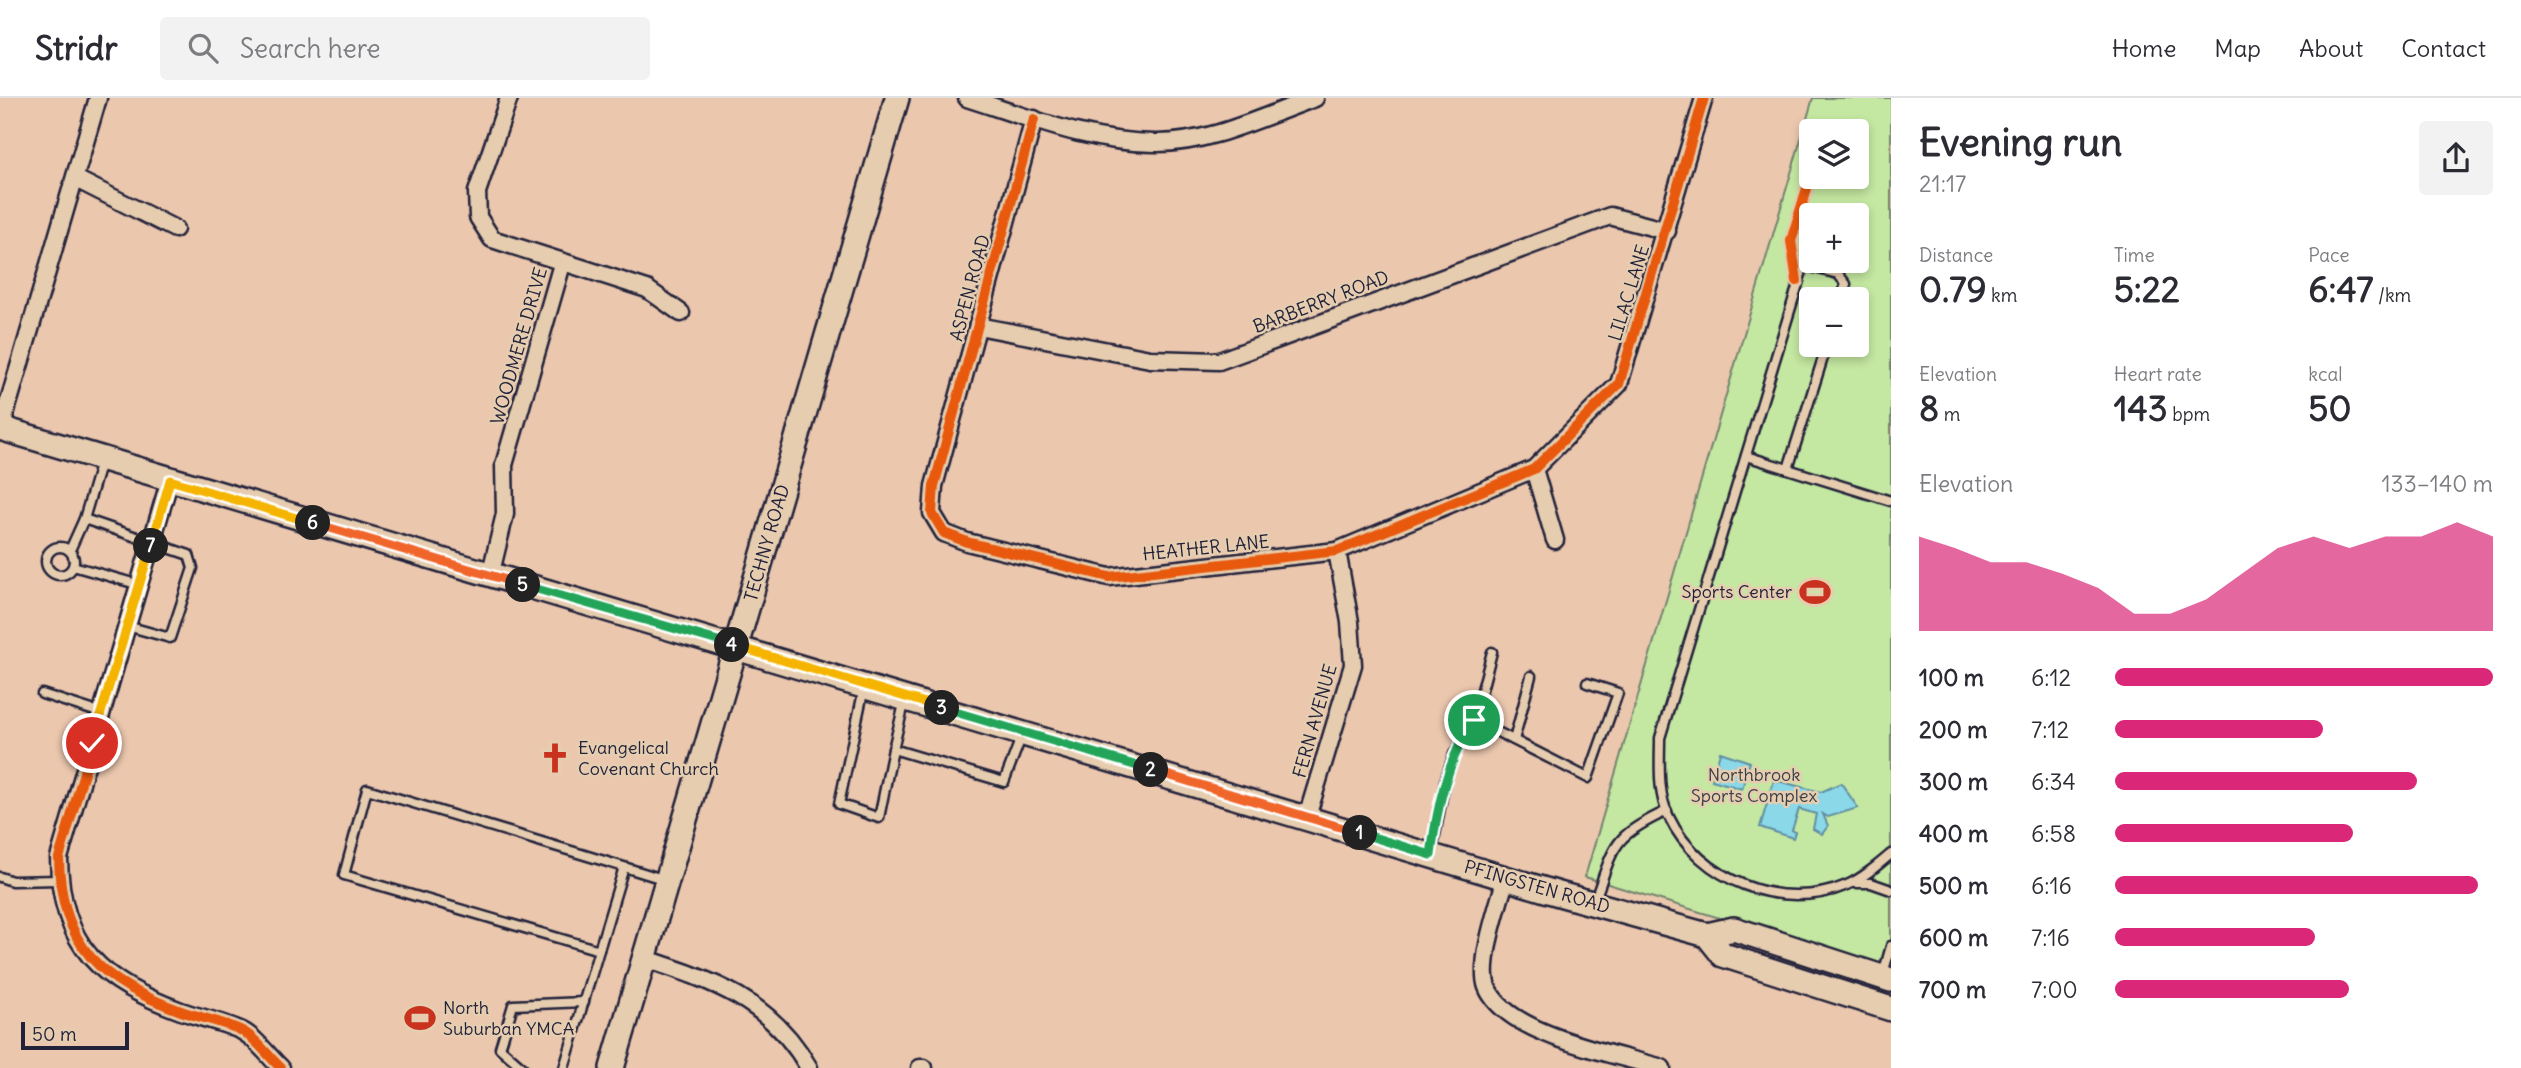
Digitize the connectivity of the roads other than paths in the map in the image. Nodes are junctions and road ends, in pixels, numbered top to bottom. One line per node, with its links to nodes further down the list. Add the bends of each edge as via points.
1 (97, 98): 8 (street)
2 (509, 98): 11 (street, WOODMERE DRIVE, via 477,192 478,218 492,239)
3 (897, 98): 33 (main road, TECHNY ROAD)
4 (967, 98): 7 (street)
5 (1315, 98): 7 (street, via 1227,130 1155,143 1086,135)
6 (1704, 98): 10 (street, LILAC LANE)
7 (1034, 119): 14 (street, ASPEN ROAD)
8 (76, 179): 9 (street); 16 (street)
9 (175, 229)
10 (1667, 231): 14 (street, BARBERRY ROAD, via 1610,216 1219,361 1150,359); 20 (street, LILAC LANE, via 1619,384)
11 (562, 264): 13 (street, via 647,289); 30 (street, WOODMERE DRIVE, via 504,466 505,514)
12 (1845, 287): 17 (lane, via 1838,274 1807,266 1802,271)
13 (681, 313)
14 (978, 326): 19 (street, ASPEN ROAD)
15 (1823, 357): 21 (lane)
16 (1, 428): 18 (main road, PFINGSTEN ROAD)
17 (1746, 456): 21 (lane); 45 (lane, via 1660,738 1660,783)
18 (102, 459): 22 (main road, PFINGSTEN ROAD); 24 (lane)
19 (940, 465): 28 (street, HEATHER LANE, via 930,502 944,533 1109,577)
20 (1534, 469): 25 (street); 28 (street, HEATHER LANE)
21 (1788, 469): 23 (lane)
22 (170, 480): 26 (street); 30 (main road, PFINGSTEN ROAD)
23 (1891, 501)
24 (84, 519): 26 (lane); 27 (lane)
25 (1555, 540)
26 (152, 543): 31 (street); 32 (lane, via 188,555 193,568 170,638)
27 (70, 550): 29 (lane); 29 (lane, via 52,549 47,566 58,575)
28 (1337, 551): 46 (street, FERN AVENUE, via 1353,665)
29 (73, 566): 31 (lane)
30 (489, 576): 33 (main road, PFINGSTEN ROAD)
31 (140, 585): 32 (street)
32 (127, 626): 40 (street)
33 (737, 646): 37 (main road, PFINGSTEN ROAD); 53 (main road, TECHNY ROAD)
34 (1492, 652): 41 (lane)
35 (1531, 676): 43 (lane)
36 (1587, 683): 43 (lane, via 1618,693 1588,778)
37 (865, 685): 39 (main road, PFINGSTEN ROAD); 44 (lane, via 839,804 879,818)
38 (43, 694): 40 (lane)
39 (905, 697): 42 (main road, PFINGSTEN ROAD); 44 (lane)
40 (101, 713): 52 (street, via 59,858)
41 (1474, 720): 43 (lane); 47 (lane, via 1445,781)
42 (1023, 732): 44 (lane, via 1004,782); 46 (main road, PFINGSTEN ROAD)
43 (1514, 740)
44 (893, 749)
45 (1667, 811): 54 (lane, via 1686,847 1738,883 1774,893 1810,894); 56 (lane, via 1621,837)
46 (1307, 817): 47 (main road, PFINGSTEN ROAD)
47 (1431, 855): 51 (main road, PFINGSTEN ROAD)
48 (1889, 858): 54 (lane)
49 (624, 867): 53 (lane); 59 (lane); 59 (lane, via 367,789 344,875)
50 (0, 877): 52 (lane)
51 (1506, 878): 56 (main road, PFINGSTEN ROAD); 69 (street, via 1488,939 1486,986 1506,1013 1537,1031)
52 (59, 880): 64 (street, via 71,925 105,973 129,991 244,1032)
53 (666, 880): 60 (main road, TECHNY ROAD)
54 (1851, 883): 55 (lane)
55 (1891, 890)
56 (1594, 904): 57 (main road, PFINGSTEN ROAD)
57 (1707, 935): 61 (main road, PFINGSTEN ROAD, via 1734,929); 63 (main road, PFINGSTEN ROAD, via 1723,955)
58 (1891, 946): 61 (lane)
59 (599, 950): 62 (lane)
60 (643, 958): 67 (main road, TECHNY ROAD); 68 (street, via 714,981 757,1007 800,1051)
61 (1886, 979): 63 (main road)
62 (584, 1002): 65 (lane, via 513,1005 500,1048); 66 (lane)
63 (1883, 1006)
64 (281, 1068)
65 (523, 1068)
66 (564, 1068)
67 (612, 1068)
68 (809, 1068)
69 (1662, 1068)

